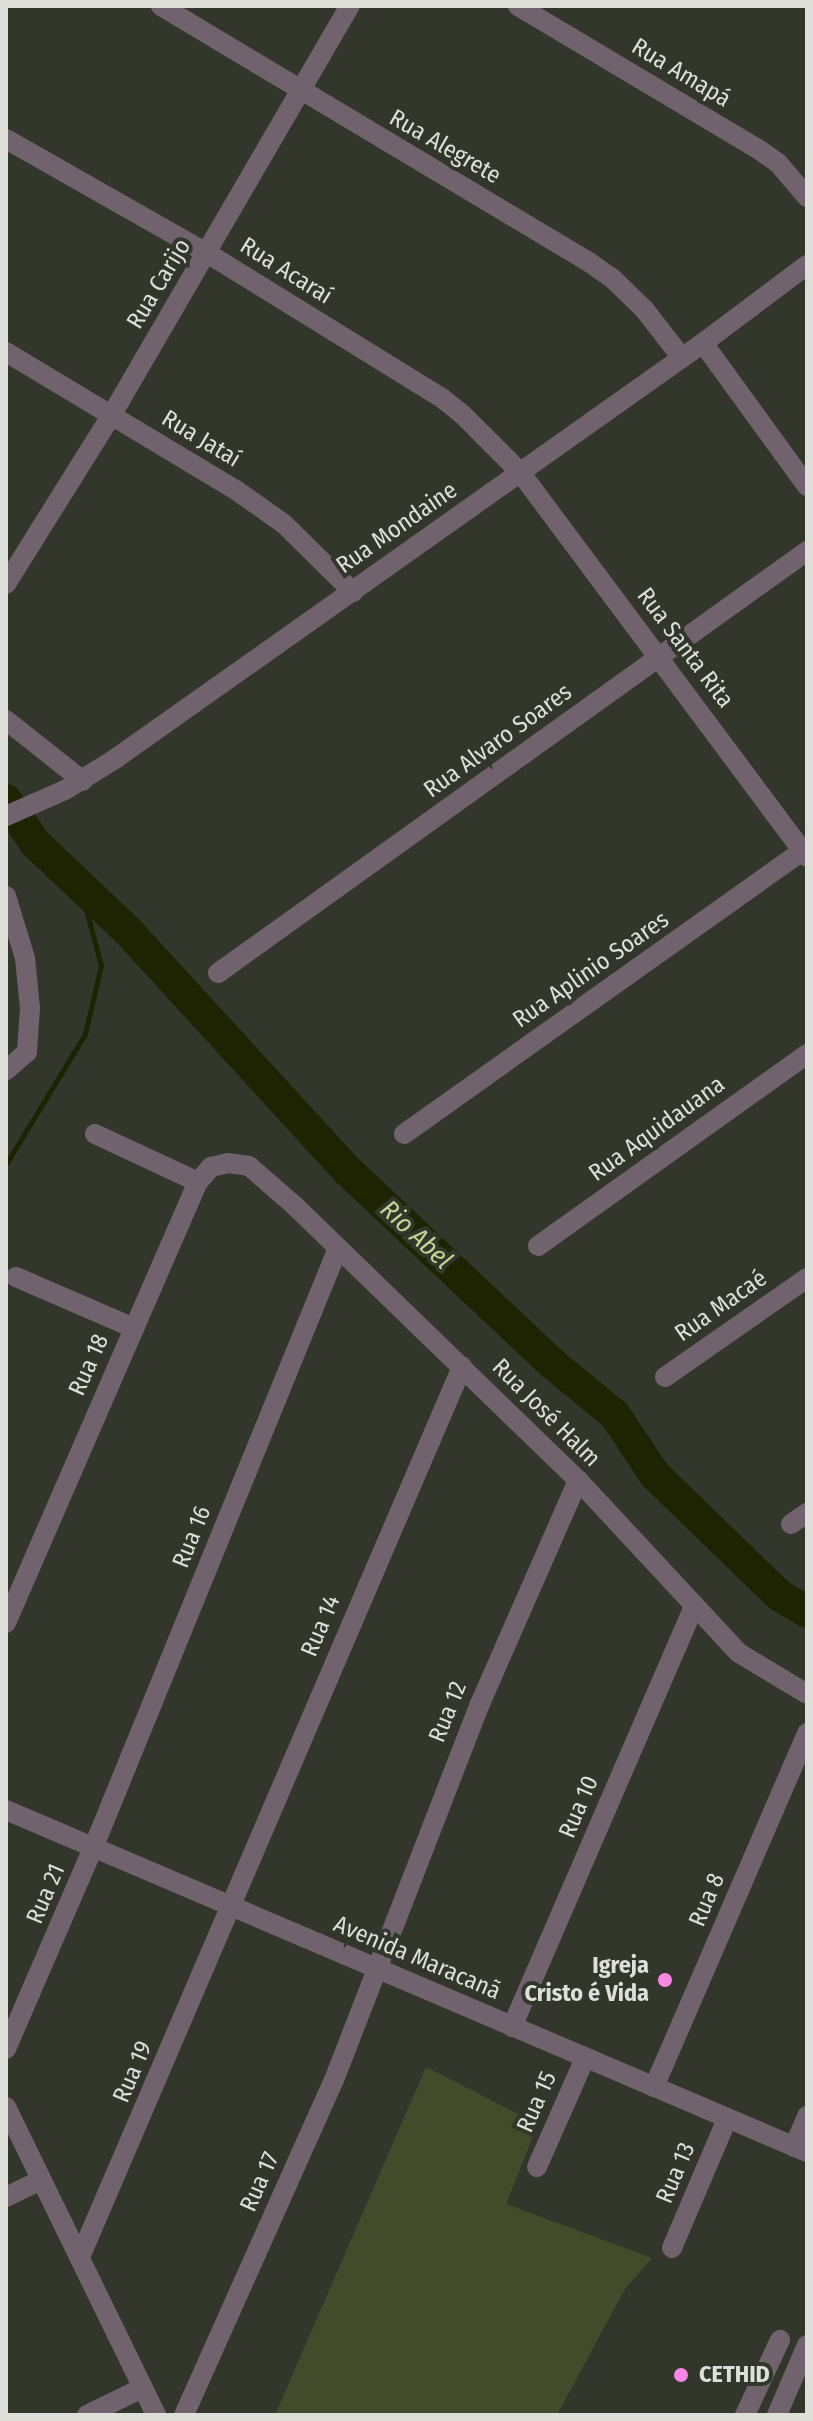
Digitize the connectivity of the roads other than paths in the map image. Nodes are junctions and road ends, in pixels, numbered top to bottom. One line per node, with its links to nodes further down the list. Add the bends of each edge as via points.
1 (161, 6): 4 (street, Rua Alegrete)
2 (350, 6): 4 (street, Rua Carijo)
3 (518, 6): 6 (street, Rua Amapá, via 758,149)
4 (300, 92): 7 (street, Rua Carijo); 11 (street, Rua Alegrete, via 612,278)
5 (6, 139): 7 (street, Rua Acaraí)
6 (807, 197)
7 (207, 253): 12 (street, Rua Carijo); 13 (street, Rua Acaraí, via 442,398)
8 (807, 265): 9 (street, Rua Mondaine)
9 (703, 343): 11 (street, Rua Mondaine); 14 (street)
10 (6, 352): 12 (street, Rua Jataí)
11 (682, 358): 13 (street, Rua Mondaine)
12 (111, 416): 16 (street, Rua Carijo); 17 (street, Rua Jataí, via 284,524)
13 (520, 472): 17 (street, Rua Mondaine); 18 (street, Rua Santa Rita)
14 (807, 486)
15 (807, 551): 18 (street, Rua Alvaro Soares)
16 (6, 584)
17 (353, 592): 20 (street, Rua Mondaine)
18 (660, 657): 22 (street, Rua Santa Rita); 24 (street, Rua Alvaro Soares)
19 (6, 720): 20 (street)
20 (83, 781): 21 (street, Rua Mondaine)
21 (6, 816)
22 (806, 852): 28 (street, Rua Aplinio Soares)
23 (9, 911): 26 (street, via 25,958 30,1008 24,1056)
24 (218, 973)
25 (807, 1054): 30 (street, Rua Aquidauana)
26 (6, 1070)
27 (95, 1134): 29 (street)
28 (404, 1134)
29 (198, 1182): 31 (street, Rua José Halm, via 211,1167 249,1166); 34 (street, Rua 18)
30 (538, 1246)
31 (338, 1248): 35 (street, Rua José Halm); 43 (street, Rua 16)
32 (16, 1277): 34 (street)
33 (807, 1278): 36 (street, Rua Macaé)
34 (134, 1328): 39 (street, Rua 18)
35 (462, 1367): 37 (street, Rua José Halm); 44 (street, Rua 14)
36 (665, 1377)
37 (578, 1480): 38 (street, Rua José Halm); 45 (street, Rua 12, via 479,1706)
38 (694, 1607): 40 (street, Rua José Halm, via 739,1653); 46 (street, Rua 10)
39 (6, 1623)
40 (807, 1694)
41 (807, 1733): 49 (street, Rua 8)
42 (6, 1810): 43 (street, Avenida Maracanã)
43 (94, 1846): 44 (street, Avenida Maracanã); 47 (street, Rua 21)
44 (232, 1907): 45 (street, Avenida Maracanã); 58 (street, Rua 19)
45 (375, 1968): 46 (street, Avenida Maracanã); 64 (street, Rua 17, via 334,2080)
46 (512, 2027): 48 (street, Avenida Maracanã)
47 (6, 2049)
48 (585, 2058): 49 (street, Avenida Maracanã); 54 (street, Rua 15)
49 (654, 2087): 52 (street, Avenida Maracanã)
50 (6, 2107): 55 (street)
51 (807, 2116): 53 (street)
52 (727, 2119): 53 (street, Avenida Maracanã); 57 (street, Rua 13)
53 (801, 2150)
54 (537, 2167)
55 (41, 2180): 56 (street); 58 (street)
56 (6, 2197)
57 (672, 2248)
58 (80, 2257): 61 (street)
59 (780, 2340): 65 (street)
60 (807, 2345): 66 (street)
61 (142, 2388): 62 (street); 63 (street)
62 (87, 2415)
63 (156, 2415)
64 (184, 2415)
65 (745, 2415)
66 (777, 2415)

